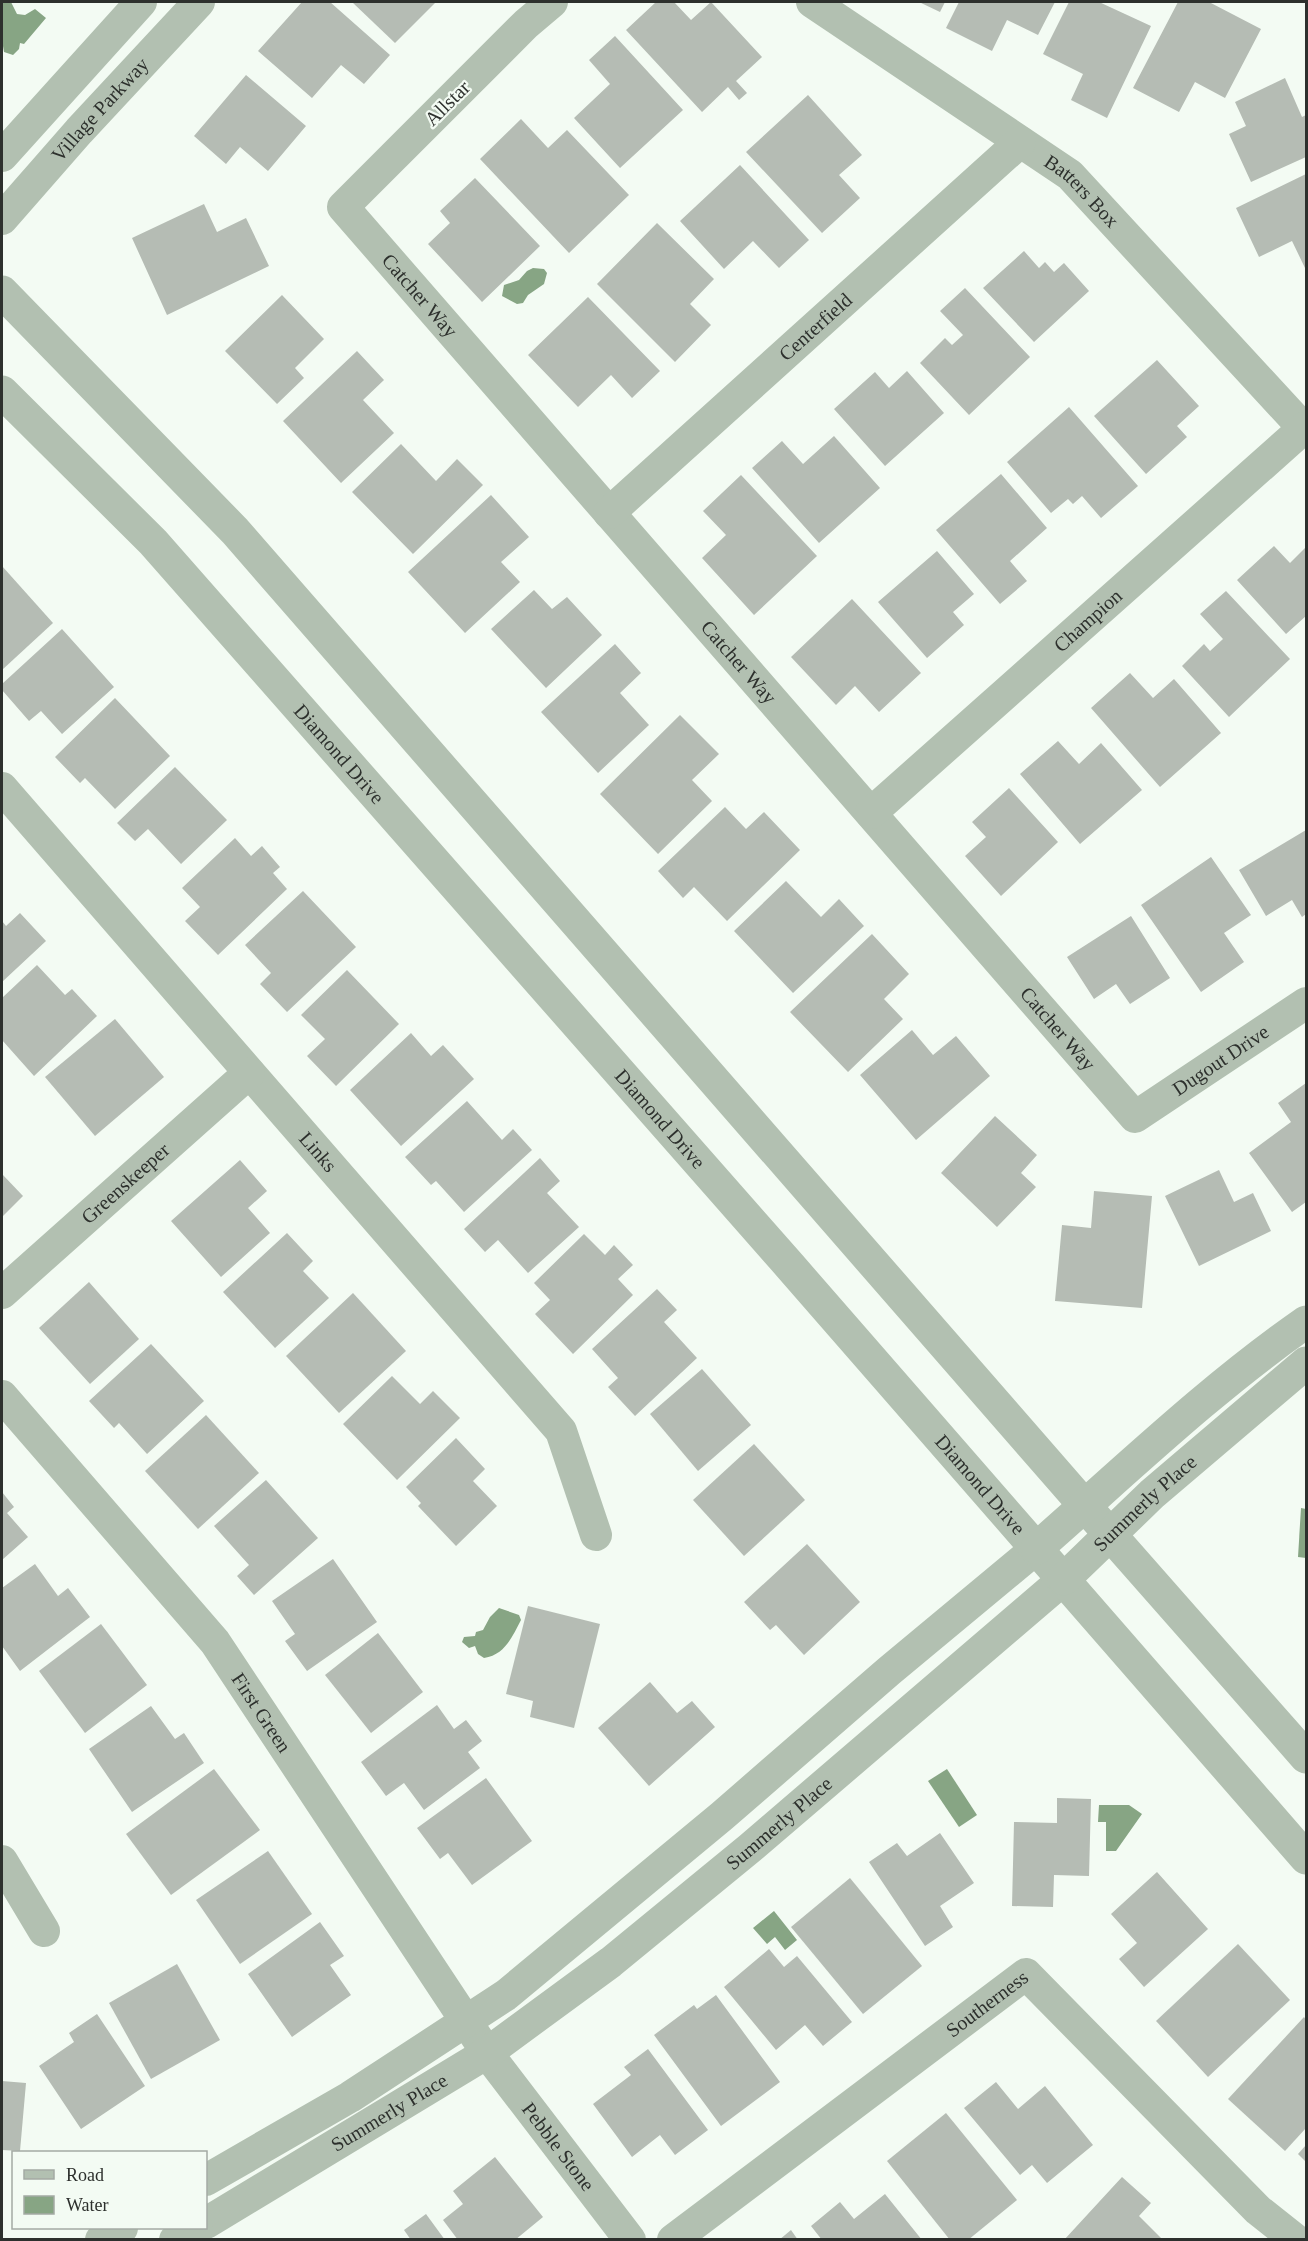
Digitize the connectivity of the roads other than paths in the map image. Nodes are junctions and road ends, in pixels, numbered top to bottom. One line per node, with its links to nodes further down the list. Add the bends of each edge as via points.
1 (141, 2): 6 (street)
2 (199, 2): 8 (street, Village Parkway)
3 (552, 2): 7 (street, Allstar)
4 (812, 2): 5 (street, Batters Box)
5 (1020, 142): 11 (street, Batters Box, via 1070,175); 12 (street, Centerfield)
6 (2, 156)
7 (343, 207): 12 (street, Catcher Way)
8 (2, 219)
9 (2, 292): 22 (street, via 235,531)
10 (2, 392): 25 (street, Diamond Drive, via 153,542)
11 (1305, 429): 14 (street, Champion)
12 (609, 513): 14 (street, Catcher Way)
13 (2, 788): 16 (street, Links)
14 (871, 813): 17 (street, Catcher Way)
15 (1306, 1003): 17 (street, Dugout Drive)
16 (249, 1073): 18 (street, Greenskeeper); 24 (street, Links, via 561,1431)
17 (1135, 1117)
18 (2, 1293)
19 (1306, 1322): 22 (street, Summerly Place, via 1256,1358)
20 (1306, 1363): 23 (street, Summerly Place)
21 (2, 1396): 31 (street, First Green, via 215,1642)
22 (1085, 1506): 23 (street); 25 (street, Summerly Place)
23 (1110, 1534): 26 (street, Summerly Place); 27 (street)
24 (596, 1535)
25 (1037, 1548): 26 (street, Diamond Drive); 31 (street, Summerly Place, via 506,1995)
26 (1064, 1579): 28 (street, Diamond Drive); 32 (street, Summerly Place, via 741,1855 610,1962)
27 (1306, 1757)
28 (1306, 1858)
29 (2, 1861): 30 (street)
30 (44, 1931)
31 (467, 2020): 32 (street, First Green); 33 (street, Summerly Place, via 350,2097)
32 (487, 2053): 34 (street, Summerly Place); 39 (street, Pebble Stone)
33 (207, 2179)
34 (207, 2222)
35 (120, 2229): 37 (street)
36 (194, 2229): 38 (street)
37 (101, 2240)
38 (175, 2240)
39 (630, 2240)
40 (673, 2240): 41 (street, Southerness, via 1026,1974 1251,2202)
41 (1296, 2240)

